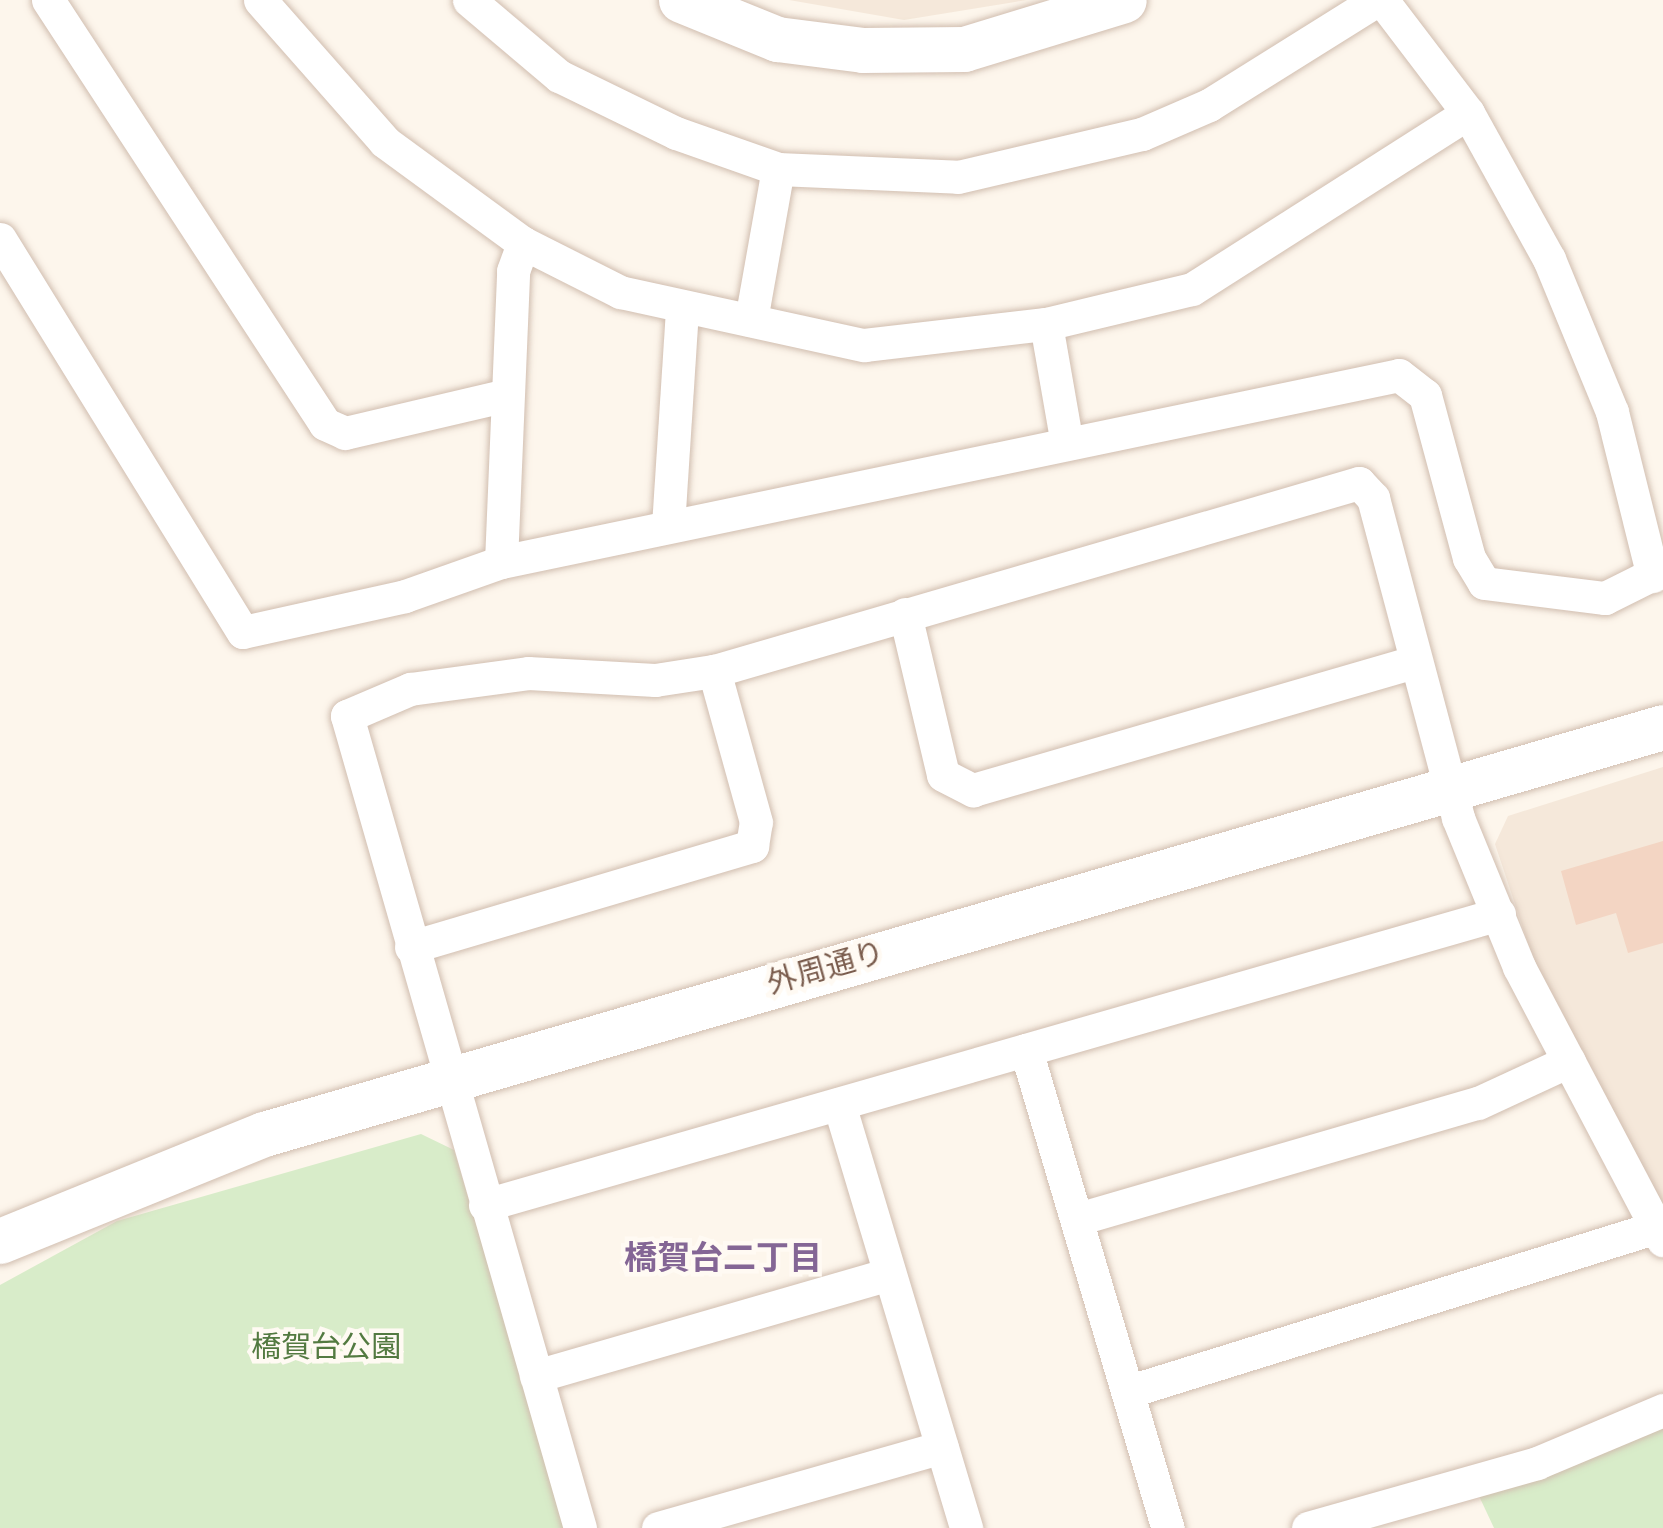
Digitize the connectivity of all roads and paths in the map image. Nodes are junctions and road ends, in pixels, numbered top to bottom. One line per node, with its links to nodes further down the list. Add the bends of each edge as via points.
1 (48, 0): 14 (street, via 325,424 345,433)
2 (260, 0): 10 (street, via 385,142)
3 (469, 0): 8 (street, via 559,76 615,107)
4 (681, 0): 5 (street, via 777,40 862,50 964,50)
5 (1124, 0)
6 (1379, 0): 7 (street); 8 (street, via 1209,105 1069,156 958,177)
7 (1468, 113): 13 (street, via 1192,289); 18 (street, via 1549,259 1612,412)
8 (778, 170): 12 (street)
9 (0, 239): 17 (street, via 243,632 405,596)
10 (523, 243): 11 (street, via 620,292); 14 (street, via 513,271)
11 (682, 309): 12 (street); 16 (street)
12 (751, 320): 13 (street, via 863,345)
13 (1046, 324): 15 (street)
14 (507, 395): 17 (street)
15 (1066, 439): 16 (street); 18 (street, via 1400,375 1426,394 1469,558 1484,583 1605,598)
16 (668, 526): 17 (street)
17 (501, 562)
18 (1658, 572)
19 (904, 614): 20 (street, via 944,775 973,790); 20 (street, via 1359,483 1373,498); 21 (street)
20 (1415, 662): 23 (street)
21 (714, 671): 25 (street, via 756,822 752,846); 25 (street, via 655,680 527,673 355,706 347,716)
22 (1663, 727): 23 (street, 外周通り)
23 (1449, 784): 24 (street); 28 (street, 外周通り)
24 (1499, 914): 26 (street); 27 (street)
25 (411, 947): 28 (street)
26 (1026, 1050): 29 (street); 31 (street)
27 (1569, 1061): 31 (street, via 1478,1102); 32 (street)
28 (449, 1080): 30 (street); 33 (street, 外周通り, via 134,1179)
29 (839, 1104): 30 (street); 34 (street)
30 (485, 1204): 35 (street)
31 (1081, 1218): 36 (street)
32 (1660, 1233): 36 (street)
33 (0, 1241)
34 (889, 1274): 35 (street); 38 (street)
35 (536, 1376): 39 (street)
36 (1130, 1391): 42 (street)
37 (1663, 1410): 43 (street, via 1537,1463)
38 (942, 1447): 40 (street); 41 (street)
39 (580, 1528)
40 (658, 1528)
41 (966, 1528)
42 (1168, 1528)
43 (1308, 1528)

